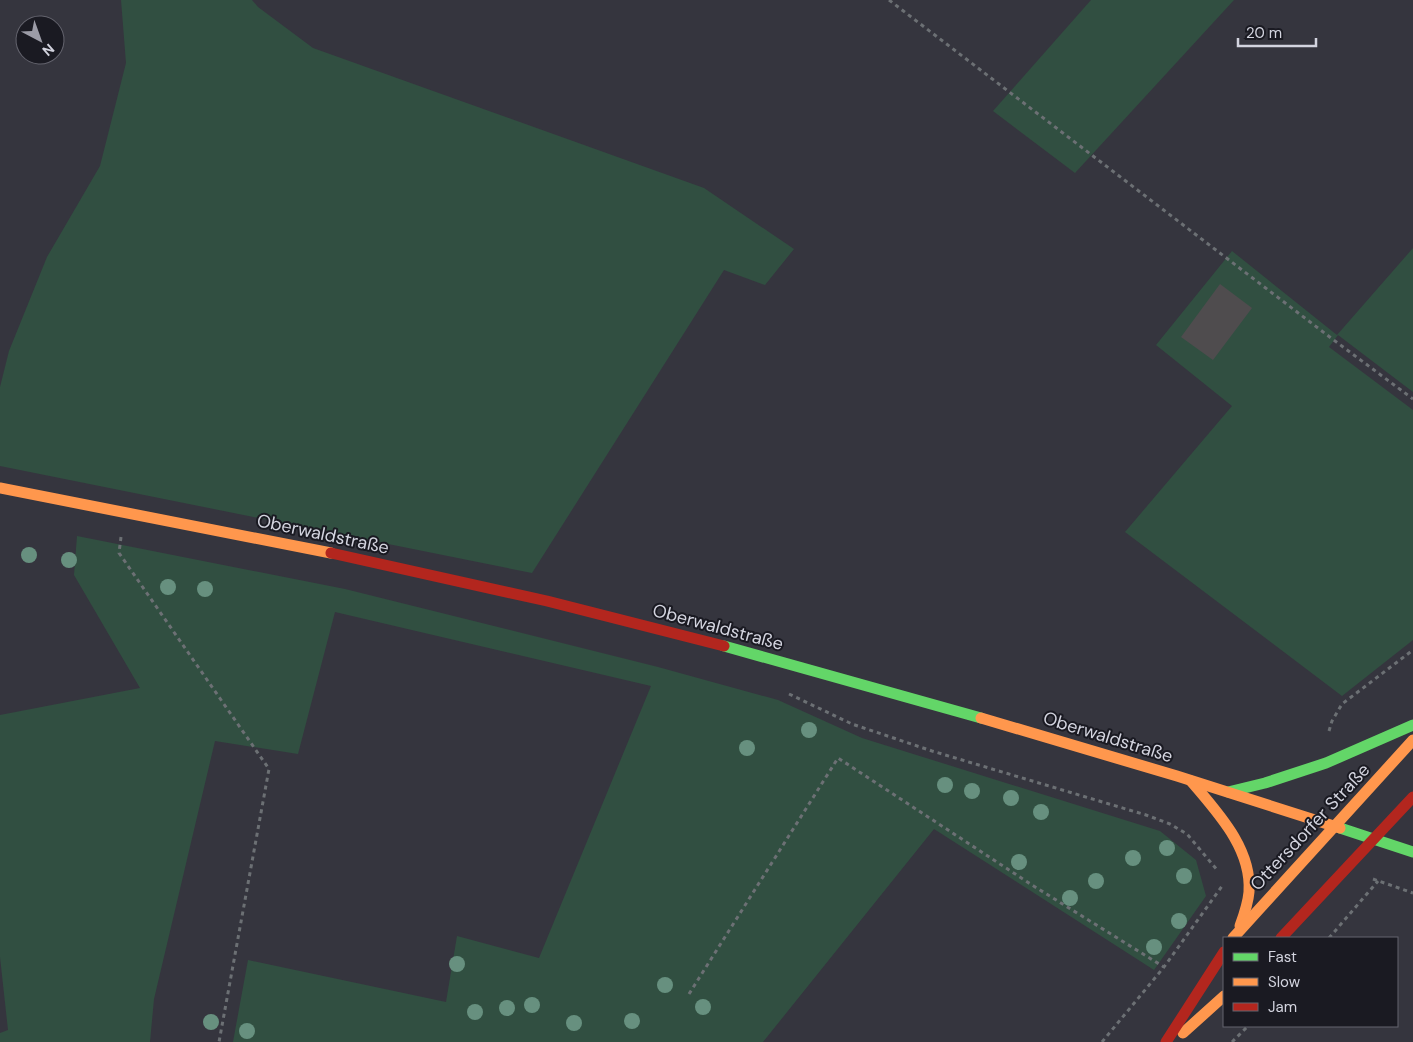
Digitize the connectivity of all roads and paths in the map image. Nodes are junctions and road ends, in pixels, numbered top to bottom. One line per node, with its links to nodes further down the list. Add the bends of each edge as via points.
1 (889, 0): 2 (path)
2 (1413, 399)
3 (0, 488): 8 (street, Oberwaldstraße, via 372,561 625,620 1041,734)
4 (131, 538): 25 (path, via 121,536 119,553 269,769)
5 (785, 692): 14 (path, via 852,724 1170,824 1187,834)
6 (1413, 725): 9 (street, via 1326,763)
7 (1413, 740): 11 (street, Ottersdorfer Straße)
8 (1191, 781): 9 (street, Oberwaldstraße); 17 (street, via 1227,826 1248,872 1246,908)
9 (1228, 792): 11 (street, Oberwaldstraße)
10 (1413, 797): 12 (street)
11 (1335, 826): 12 (street, Oberwaldstraße); 17 (street, Ottersdorfer Straße)
12 (1374, 839): 13 (street, Oberwaldstraße); 18 (street)
13 (1413, 852)
14 (1220, 874)
15 (1225, 881): 21 (path)
16 (1413, 893): 19 (path, via 1378,881)
17 (1236, 934)
18 (1282, 937)
19 (1330, 937)
20 (1223, 954): 27 (street)
21 (1164, 968): 22 (path, via 838,758); 26 (path)
22 (689, 994)
23 (1223, 997): 28 (street)
24 (1247, 1027): 29 (path)
25 (219, 1042)
26 (1102, 1042)
27 (1166, 1042)
28 (1172, 1042)
29 (1232, 1042)

